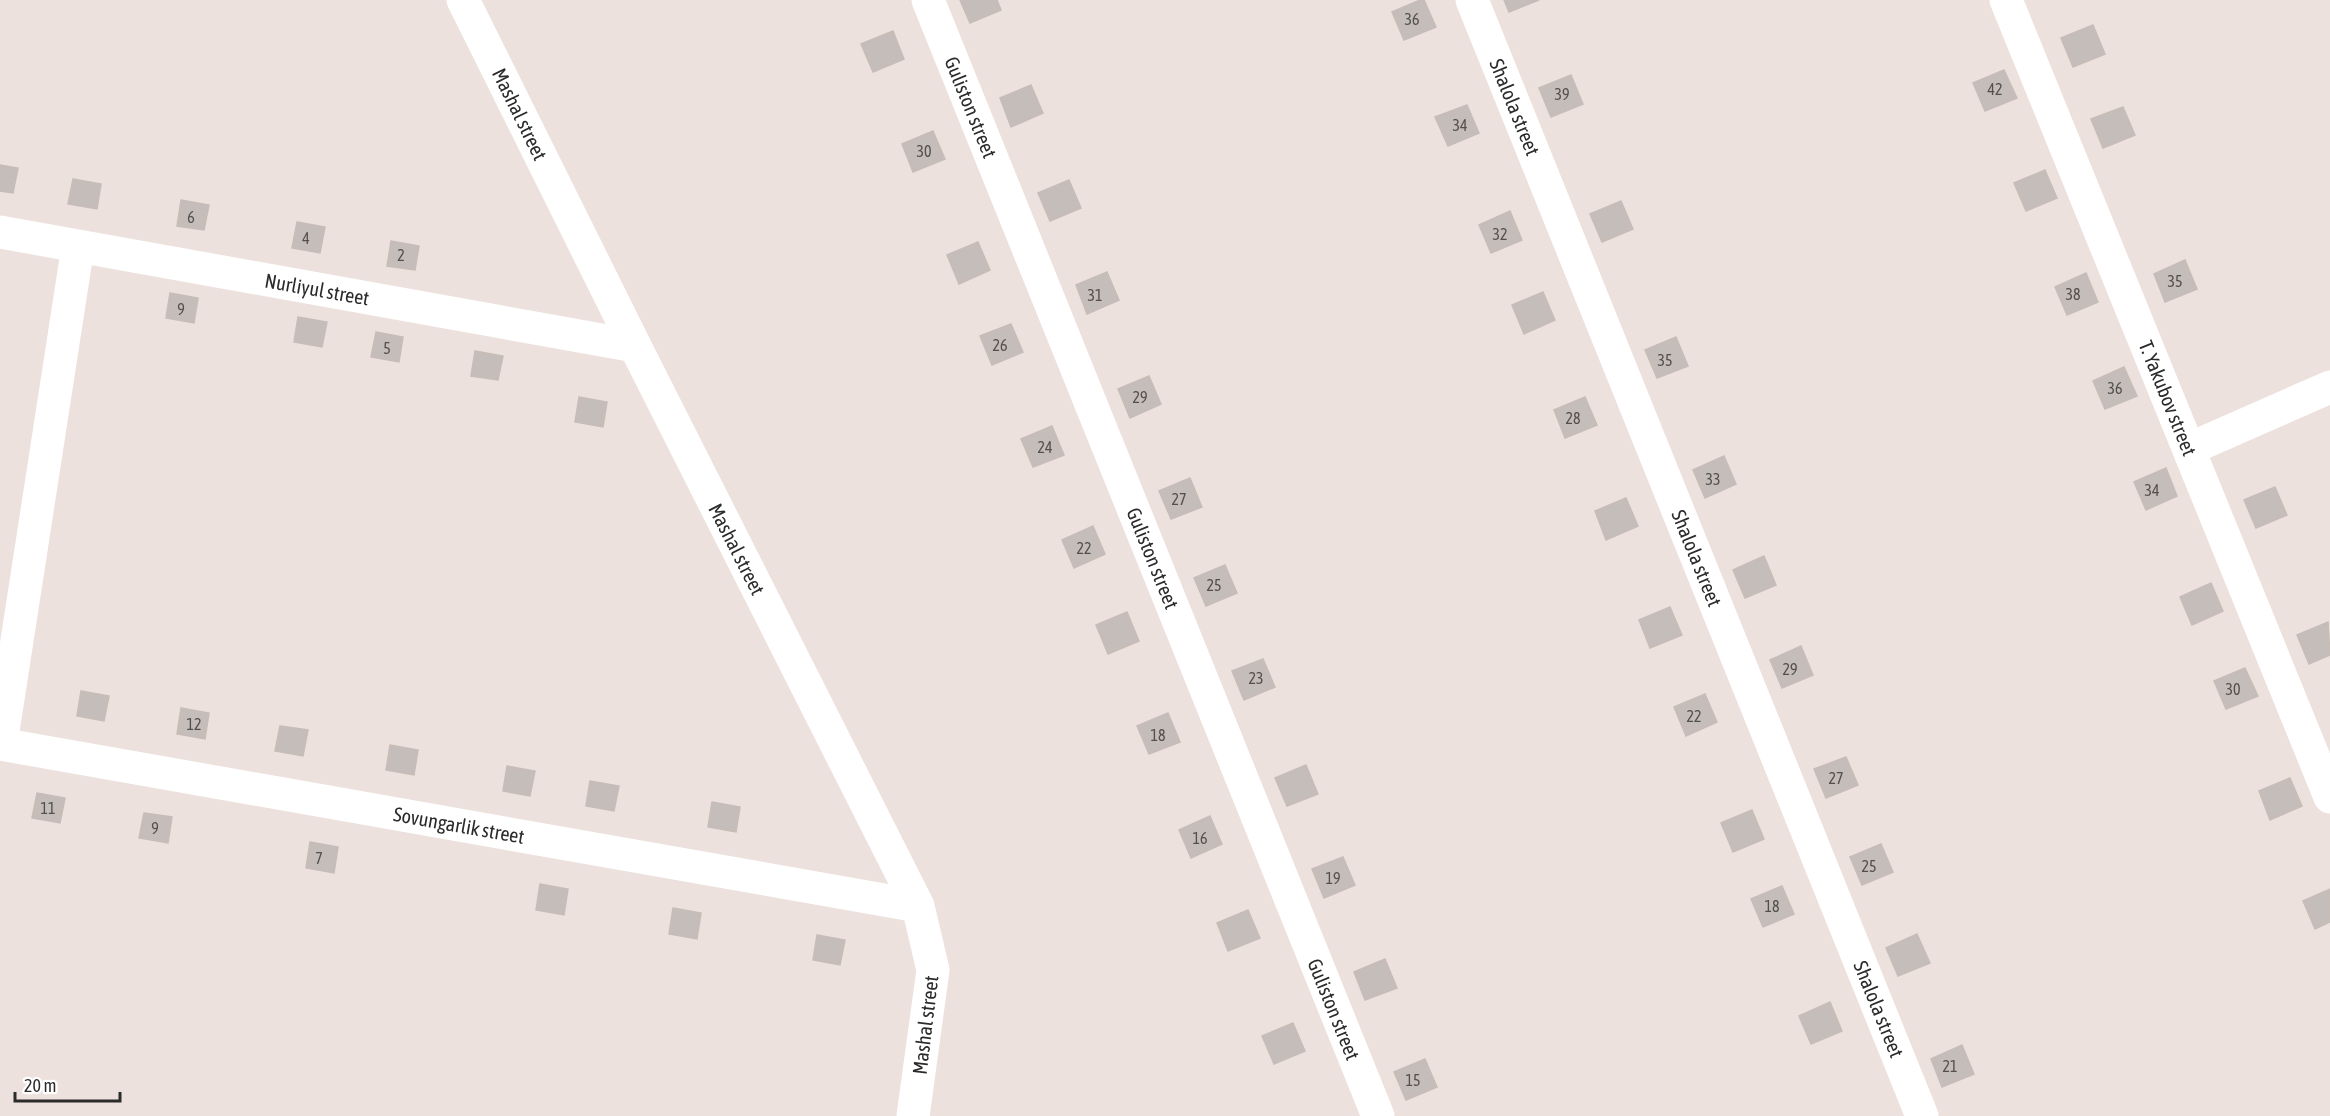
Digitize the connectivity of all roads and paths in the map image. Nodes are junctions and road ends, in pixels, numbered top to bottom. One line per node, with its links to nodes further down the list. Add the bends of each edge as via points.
1 (463, 0): 7 (street, Mashal street)
2 (928, 0): 14 (street, Guliston street)
3 (1472, 0): 15 (street, Shalola street)
4 (2006, 0): 9 (street, T. Yakubov street)
5 (0, 232): 6 (street, Nurliyul street)
6 (78, 246): 7 (street, Nurliyul street); 10 (street)
7 (635, 346): 12 (street, Mashal street)
8 (2330, 387): 9 (street)
9 (2189, 449): 11 (street, T. Yakubov street)
10 (1, 744): 12 (street, Sovungarlik street)
11 (2330, 797)
12 (918, 906): 13 (street, Mashal street, via 933,970)
13 (913, 1116)
14 (1378, 1116)
15 (1922, 1116)

